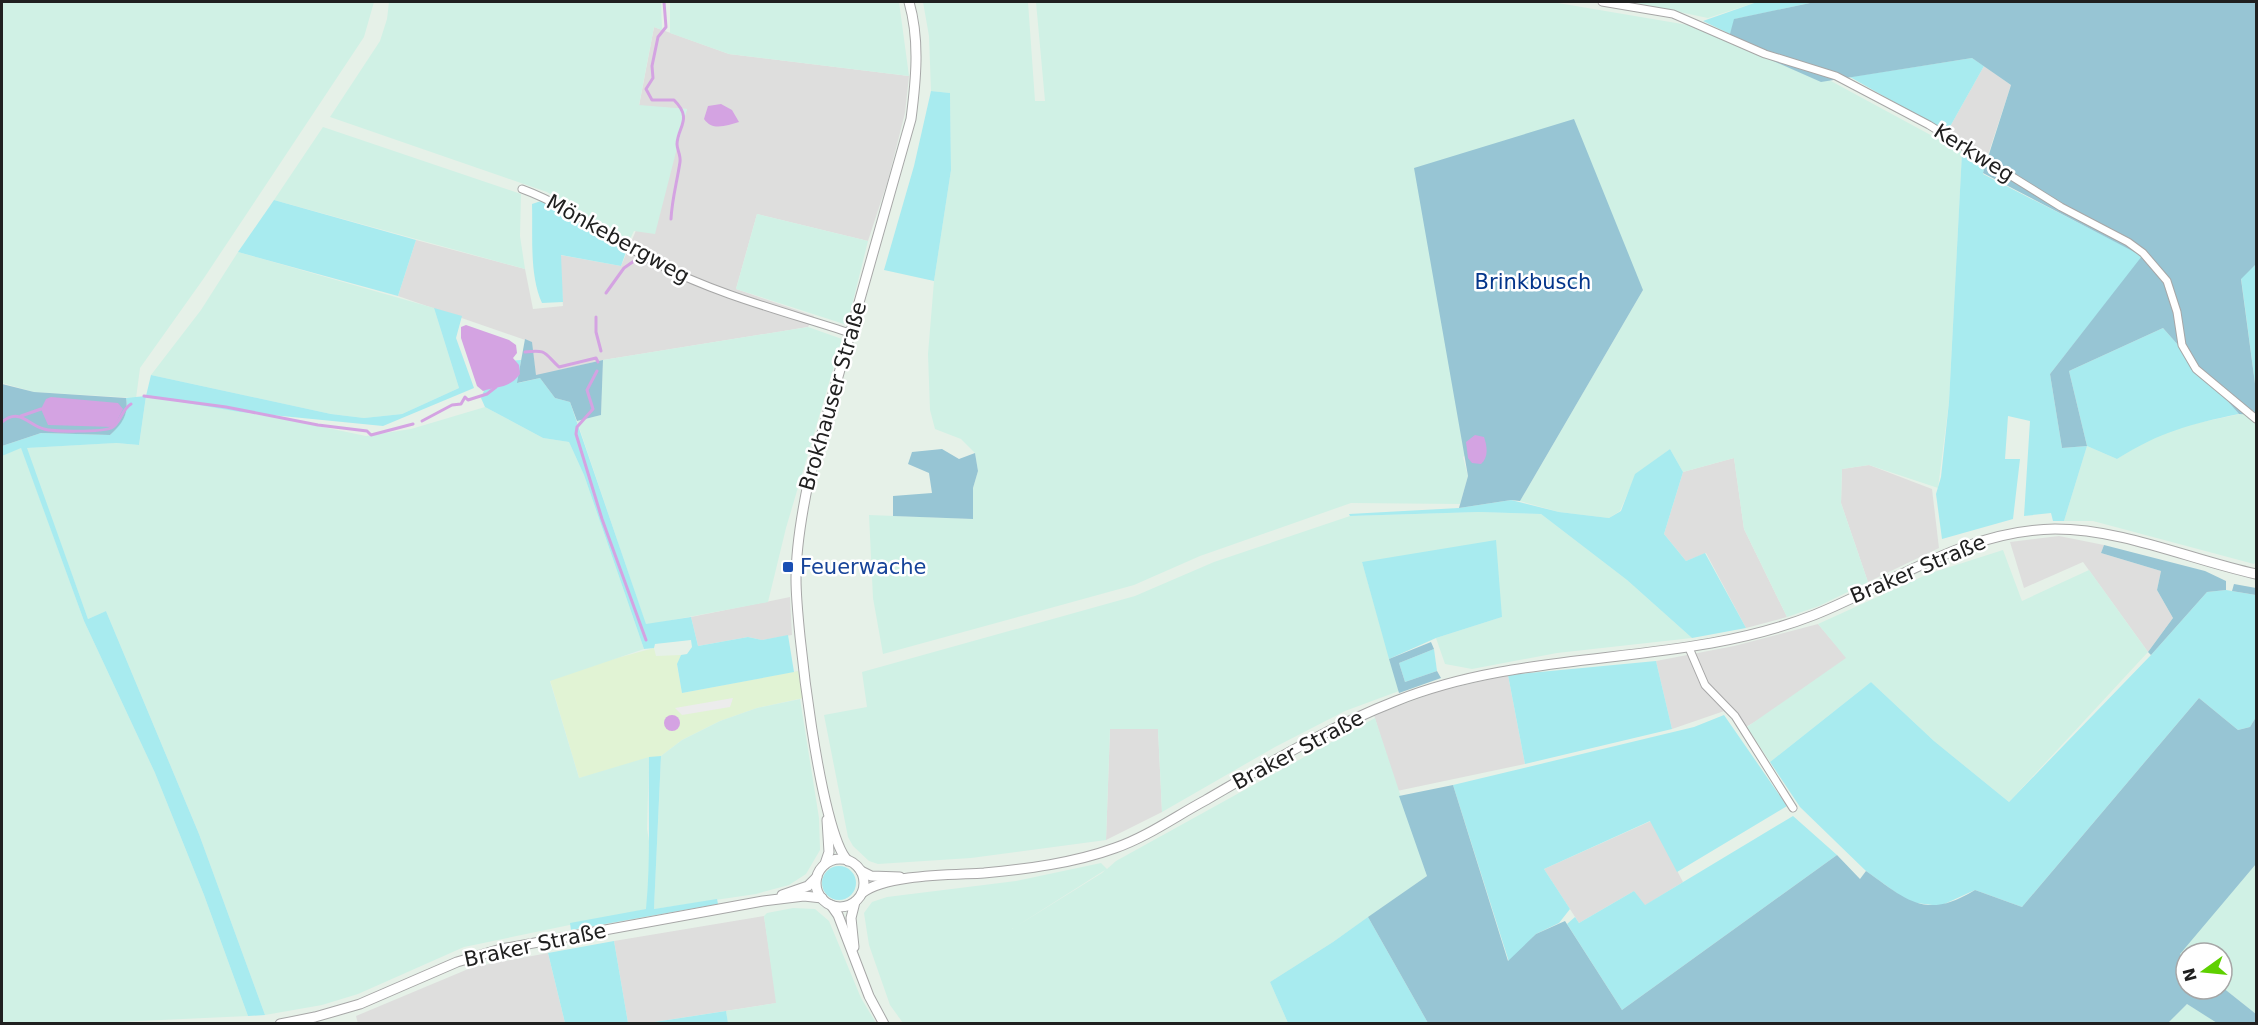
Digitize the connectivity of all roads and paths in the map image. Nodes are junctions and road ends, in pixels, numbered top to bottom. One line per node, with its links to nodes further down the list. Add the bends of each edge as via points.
1 (909, 2): 4 (street, Brokhauser Straße, via 914,17 916,67 911,119)
2 (1602, 2): 5 (street, Kerkweg, via 1681,16 1765,54 1836,76 1929,125 2061,207 2128,242 2144,253 2167,281 2177,310 2182,345 2196,369)
3 (522, 189): 4 (street, Mönkebergweg, via 701,284)
4 (850, 333): 8 (street, Brokhauser Straße, via 809,479 797,561 798,630)
5 (2256, 419)
6 (2256, 574): 7 (street, Braker Straße, via 2089,532 2021,532 1959,548 1816,614)
7 (1689, 648): 9 (street, via 1705,685 1735,716); 14 (street, Braker Straße, via 1518,668 1440,686 1398,699 1343,724 1118,847 1013,869)
8 (825, 796): 10 (street, Brokhauser Straße, via 840,851); 11 (street, Brokhauser Straße, via 829,852)
9 (1793, 808)
10 (848, 861): 11 (street, via 840,859); 12 (street)
11 (825, 864): 13 (street)
12 (861, 871): 14 (street, Braker Straße, via 871,876); 15 (street)
13 (817, 877): 16 (street); 17 (street, Braker Straße, via 808,886)
14 (918, 878): 15 (street, Braker Straße, via 872,886)
15 (859, 897): 18 (street, via 844,907); 19 (street, via 851,918)
16 (822, 898): 17 (street, Braker Straße); 18 (street)
17 (763, 901): 20 (street, Braker Straße, via 501,949 457,962 360,1004)
18 (831, 905): 19 (street)
19 (855, 958): 21 (street)
20 (280, 1023)
21 (884, 1023)

